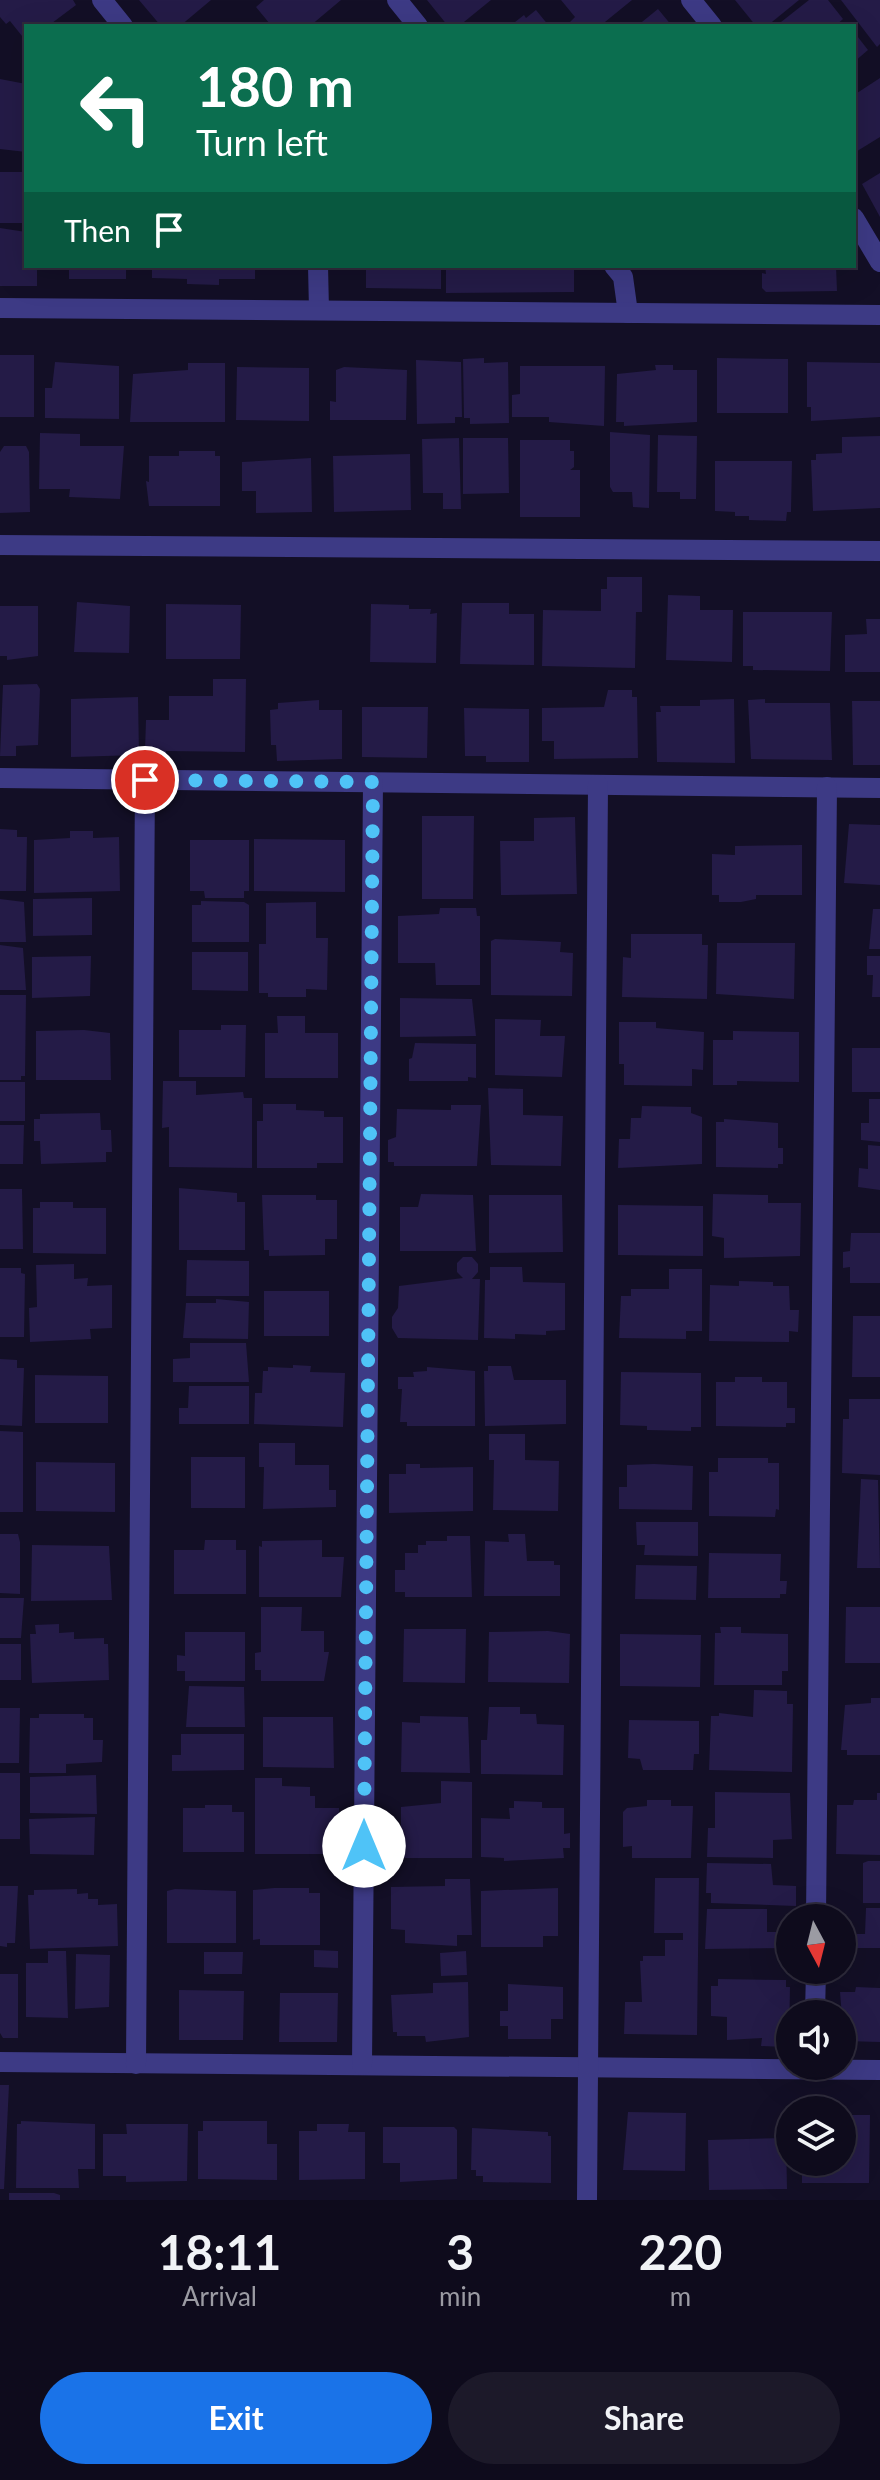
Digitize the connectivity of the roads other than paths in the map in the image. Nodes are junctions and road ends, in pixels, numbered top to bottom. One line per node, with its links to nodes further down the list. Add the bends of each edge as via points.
1 (102, 0): 4 (street)
2 (397, 0): 5 (street)
3 (691, 0): 6 (street)
4 (121, 24)
5 (416, 24)
6 (710, 24)
7 (856, 221): 8 (street)
8 (880, 262)
9 (318, 268): 12 (street)
10 (616, 268): 13 (street, via 623,277)
11 (0, 308): 12 (street)
12 (319, 310): 13 (street)
13 (628, 313): 14 (street)
14 (880, 315)
15 (0, 545): 16 (street)
16 (880, 551)
17 (0, 778): 18 (street)
18 (145, 780): 19 (street); 25 (street)
19 (373, 782): 20 (street); 26 (street)
20 (598, 785): 21 (street); 27 (street)
21 (827, 787): 22 (street); 23 (street)
22 (880, 788)
23 (816, 1904)
24 (0, 2062): 25 (street)
25 (136, 2064): 26 (street)
26 (362, 2065): 27 (street)
27 (588, 2068): 28 (street); 31 (street)
28 (776, 2068)
29 (856, 2069): 30 (street)
30 (880, 2070)
31 (587, 2200)

